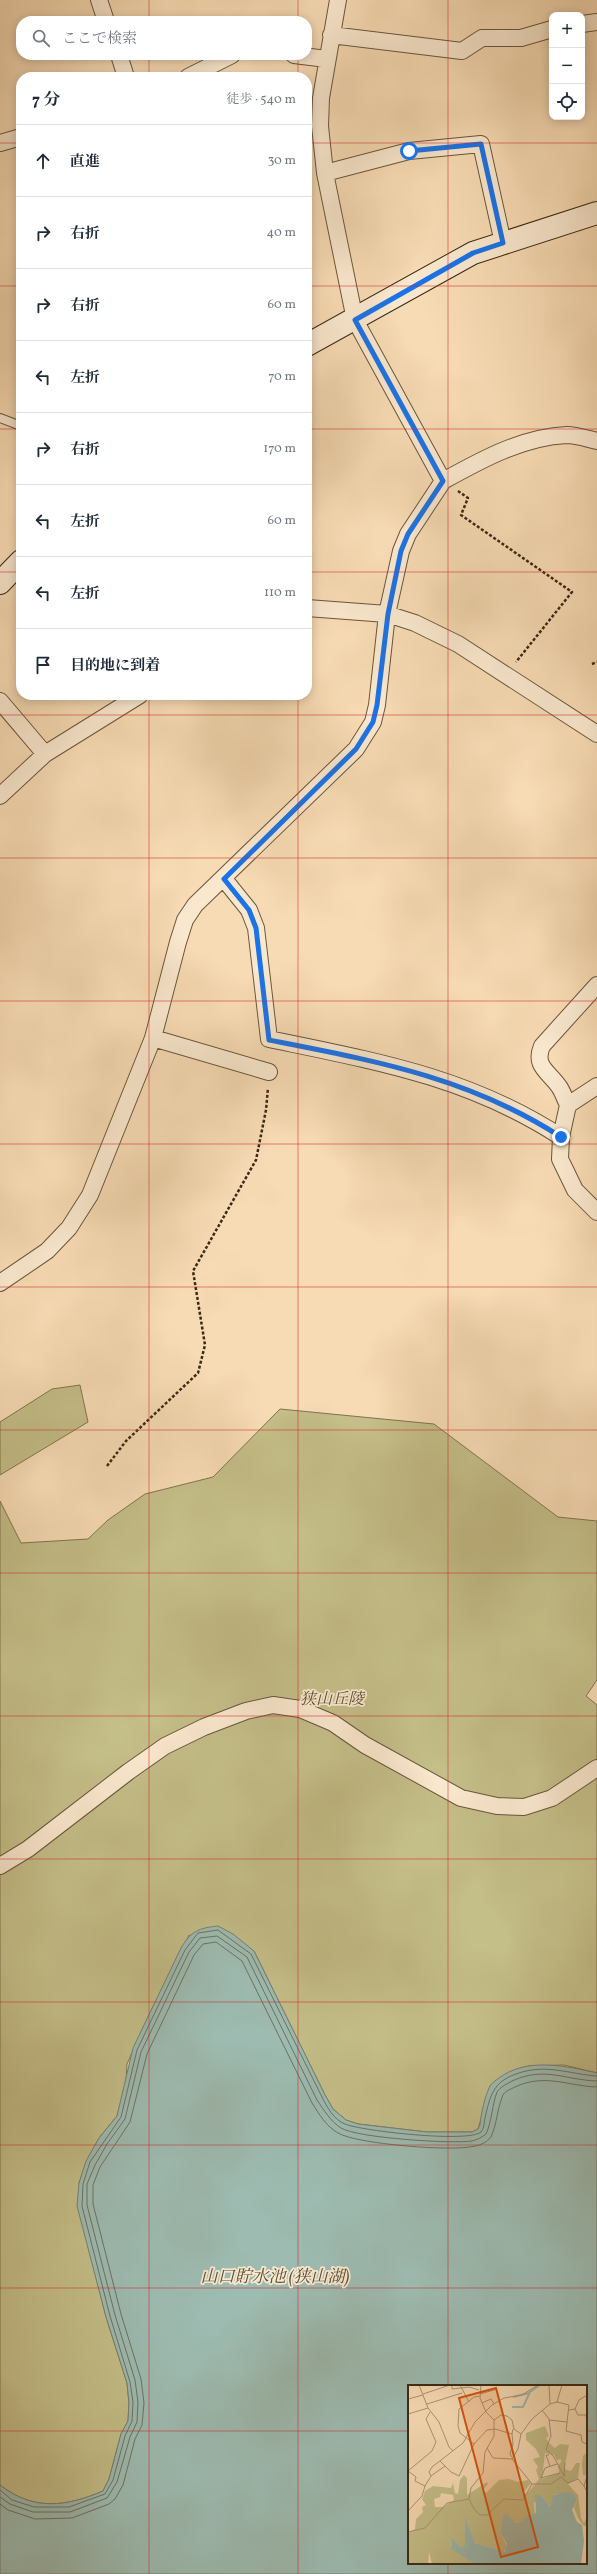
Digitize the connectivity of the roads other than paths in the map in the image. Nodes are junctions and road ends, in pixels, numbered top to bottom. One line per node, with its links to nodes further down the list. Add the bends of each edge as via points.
1 (99, 0): 3 (street)
2 (338, 0): 7 (street)
3 (104, 16)
4 (597, 22): 5 (street)
5 (585, 24)
6 (549, 30): 7 (street, via 521,38 482,38 462,51)
7 (331, 35): 9 (street)
8 (312, 57): 9 (street)
9 (327, 59): 16 (street, via 320,126)
10 (121, 60): 12 (street)
11 (222, 60): 13 (street)
12 (124, 72)
13 (198, 72)
14 (16, 138): 15 (street)
15 (0, 143)
16 (325, 173): 18 (street, via 409,151 481,144); 19 (street)
17 (597, 213): 18 (street)
18 (503, 243): 19 (street, via 473,253)
19 (355, 320): 20 (street); 24 (street)
20 (312, 342)
21 (0, 418): 22 (lane)
22 (16, 424)
23 (597, 441): 24 (street, via 568,435 532,441 489,455)
24 (443, 481): 28 (street, via 408,534 401,551)
25 (16, 566): 26 (street)
26 (0, 583)
27 (312, 608): 28 (street)
28 (388, 614): 31 (street, via 415,623 458,644); 34 (street, via 377,705 366,736 356,749)
29 (132, 700): 32 (street)
30 (0, 701): 32 (street)
31 (597, 734)
32 (45, 754): 33 (street)
33 (0, 796)
34 (224, 879): 36 (street, via 195,905 185,920); 40 (street, via 249,910 256,928 269,1040 398,1066 452,1082 541,1124)
35 (597, 985): 39 (street, via 542,1046 539,1053 542,1069 560,1087)
36 (153, 1038): 37 (street); 42 (street, via 90,1195 69,1228 47,1251)
37 (269, 1072)
38 (597, 1086): 39 (street)
39 (568, 1105): 40 (street)
40 (561, 1137): 41 (street, via 560,1159 576,1190)
41 (597, 1212)
42 (0, 1283)
43 (597, 1768): 44 (street, via 552,1798 524,1807 497,1806 462,1798 365,1745 333,1723 300,1709 273,1705 239,1713 165,1746 28,1849)
44 (0, 1866)

